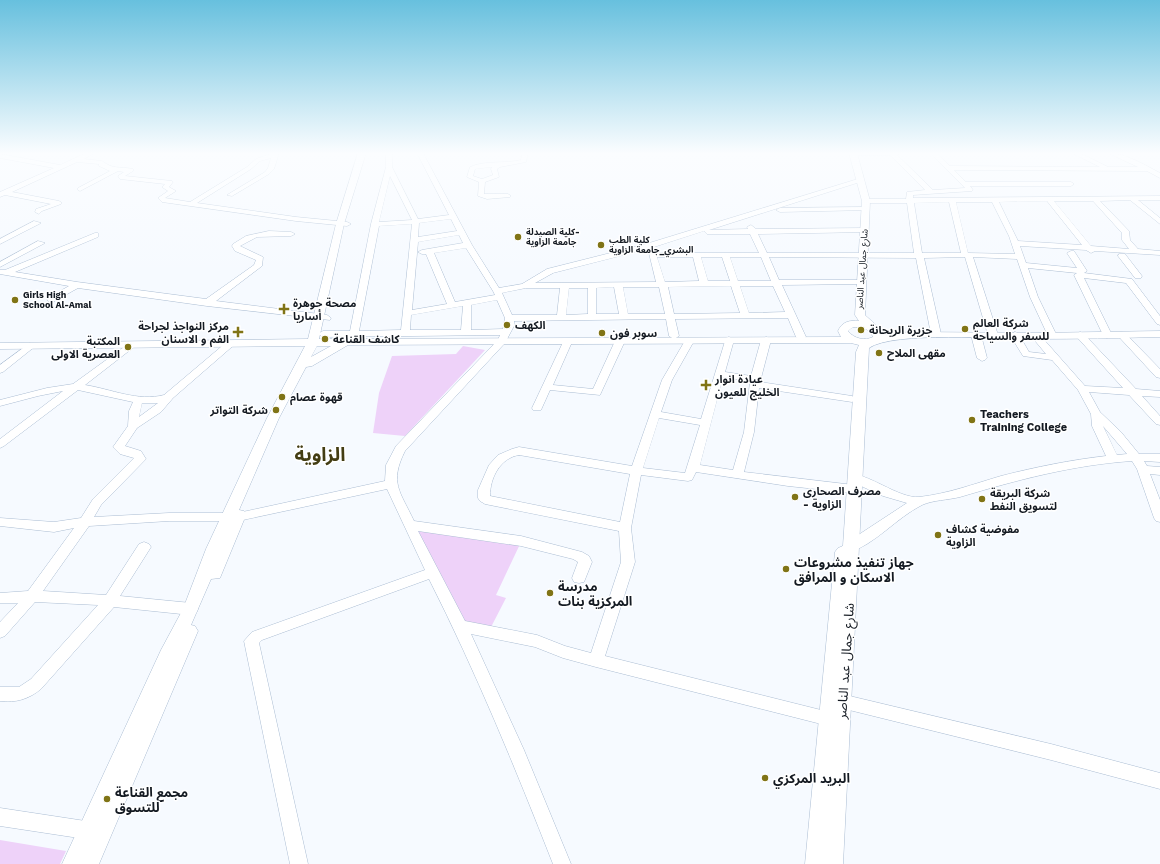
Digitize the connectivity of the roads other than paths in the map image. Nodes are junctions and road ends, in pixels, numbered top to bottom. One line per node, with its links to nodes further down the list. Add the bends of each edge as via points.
1 (170, 193): 22 (street, via 160,199)
2 (208, 193): 22 (street)
3 (352, 193): 31 (main road)
4 (354, 193): 31 (main road)
5 (382, 193): 32 (street)
6 (401, 193): 28 (street)
7 (442, 193): 26 (street)
8 (480, 193): 14 (street, via 487,197)
9 (821, 193): 24 (street)
10 (864, 193): 23 (main road, شارع جمال عبد الناصر)
11 (910, 193): 21 (street)
12 (1085, 193): 15 (street)
13 (3, 194): 25 (street, via 59,203 38,210)
14 (508, 196)
15 (1092, 198): 16 (street); 19 (street); 47 (street, via 1126,233 1126,240)
16 (1132, 198): 17 (street); 29 (street)
17 (1160, 198)
18 (994, 199): 19 (street); 20 (street); 44 (street)
19 (1049, 199): 46 (street)
20 (952, 200): 21 (street); 53 (street)
21 (909, 201): 23 (street); 57 (street)
22 (191, 204): 31 (street)
23 (866, 205): 24 (street); 33 (main road, شارع جمال عبد الناصر)
24 (767, 210): 27 (street)
25 (39, 212)
26 (454, 216): 28 (street); 35 (street)
27 (747, 216): 34 (street); 36 (street)
28 (415, 221): 32 (street); 39 (street)
29 (1160, 222)
30 (37, 223): 40 (street)
31 (344, 224): 85 (main road)
32 (375, 224): 106 (street)
33 (865, 230): 34 (street); 56 (main road, شارع جمال عبد الناصر)
34 (752, 231): 36 (street); 52 (street)
35 (462, 232): 39 (street); 42 (street)
36 (696, 232): 43 (street)
37 (95, 234): 62 (street)
38 (291, 234): 76 (street, via 265,233 252,235 243,240 236,246 238,249 260,259 260,263)
39 (415, 240): 49 (street)
40 (0, 242)
41 (41, 243): 61 (street)
42 (468, 245): 45 (street); 74 (street)
43 (649, 246): 51 (street); 73 (street, via 550,271)
44 (1016, 246): 46 (street); 50 (street); 60 (street)
45 (429, 251): 49 (street); 78 (street)
46 (1090, 251): 47 (street); 50 (street); 58 (street)
47 (1135, 251): 48 (street)
48 (1160, 252)
49 (412, 253): 79 (street)
50 (1071, 253): 60 (street, via 1083,271)
51 (654, 255): 54 (street); 68 (street)
52 (764, 255): 55 (street); 56 (street); 64 (street)
53 (967, 255): 57 (street); 60 (street); 96 (street)
54 (697, 256): 55 (street); 66 (street)
55 (725, 256): 67 (street)
56 (864, 256): 57 (street); 65 (main road, شارع جمال عبد الناصر)
57 (919, 256): 93 (street)
58 (1122, 256): 59 (street); 63 (street)
59 (1160, 259)
60 (1021, 261): 104 (street)
61 (0, 265)
62 (3, 272): 69 (street)
63 (1138, 276)
64 (776, 282): 65 (street); 67 (street); 82 (street)
65 (861, 282): 83 (main road, شارع جمال عبد الناصر)
66 (704, 283): 67 (street); 68 (street)
67 (734, 283): 81 (street)
68 (662, 284): 72 (street); 80 (street)
69 (77, 285): 75 (street); 76 (street)
70 (565, 285): 71 (street); 73 (street); 88 (street)
71 (592, 285): 72 (street); 86 (street)
72 (618, 285): 84 (street)
73 (524, 286): 74 (street)
74 (498, 294): 77 (street); 87 (street)
75 (51, 300)
76 (207, 303): 85 (street)
77 (467, 303): 78 (street); 91 (street)
78 (452, 306): 79 (street)
79 (407, 313): 92 (street)
80 (670, 315): 81 (street); 84 (street); 102 (street)
81 (745, 315): 82 (street)
82 (791, 315): 105 (street)
83 (860, 315): 90 (main road, شارع جمال عبد الناصر); 107 (main road, شارع جمال عبد الناصر)
84 (624, 316): 86 (street)
85 (323, 317): 108 (main road)
86 (592, 317): 88 (street)
87 (510, 318): 88 (street); 101 (street)
88 (561, 318)
89 (1160, 322): 99 (street, via 1127,281 1078,275)
90 (846, 327): 105 (main road, via 824,336); 107 (main road, via 858,324); 107 (main road, via 845,336)
91 (466, 332): 92 (street); 101 (street)
92 (405, 333): 106 (street)
93 (936, 334): 95 (main road); 107 (main road)
94 (1160, 334): 100 (main road)
95 (976, 335): 96 (main road); 119 (street)
96 (993, 335): 97 (main road)
97 (1015, 335): 103 (main road); 120 (street, via 1026,354)
98 (1080, 335): 99 (main road); 104 (main road); 129 (street)
99 (1107, 335): 100 (main road)
100 (1122, 335): 124 (street)
101 (504, 336): 102 (main road); 106 (main road); 108 (main road); 114 (main road); 150 (street, via 400,449 392,465)
102 (674, 336): 105 (main road)
103 (1036, 336): 104 (main road); 120 (street)
104 (1052, 336)
105 (801, 337)
106 (351, 338): 108 (main road); 121 (main road)
107 (864, 338): 110 (main road, via 845,345 829,340); 133 (main road, شارع جمال عبد الناصر); 151 (main road, شارع جمال عبد الناصر)
108 (319, 339): 111 (main road); 115 (main road); 121 (main road); 153 (main road, via 273,418)
109 (729, 340): 110 (main road); 113 (main road); 123 (street)
110 (766, 340): 125 (street)
111 (0, 341)
112 (620, 341): 113 (main road); 114 (main road); 127 (street, via 596,392)
113 (689, 341): 136 (street, via 667,380)
114 (567, 342): 127 (street)
115 (231, 343): 116 (main road); 131 (street)
116 (131, 345): 118 (main road); 126 (street)
117 (0, 346): 118 (main road)
118 (30, 346): 122 (street)
119 (982, 358)
120 (1055, 358): 128 (street)
121 (308, 364): 153 (main road)
122 (0, 370)
123 (721, 374): 125 (street); 138 (street)
124 (1160, 375)
125 (755, 382): 133 (street); 149 (street, via 749,432)
126 (76, 387): 132 (street); 134 (street); 141 (street)
127 (547, 387): 135 (street)
128 (1082, 389): 129 (street); 137 (street)
129 (1134, 392): 130 (street); 139 (street)
130 (1160, 394)
131 (168, 397): 132 (street, via 161,401); 140 (street, via 157,410)
132 (139, 399): 140 (street, via 134,411)
133 (852, 399): 151 (main road, شارع جمال عبد الناصر)
134 (0, 403)
135 (537, 408)
136 (655, 414): 138 (street); 147 (street)
137 (1096, 414): 142 (street, via 1117,434); 143 (street, via 1098,430)
138 (706, 422): 145 (street)
139 (1160, 422)
140 (133, 426): 156 (street, via 119,446 124,451 137,454 140,459 97,502)
141 (0, 444)
142 (1135, 457): 143 (street); 144 (street); 146 (street)
143 (1113, 458): 152 (street, via 1038,472 944,498)
144 (1160, 458)
145 (693, 468): 147 (street, via 688,477); 149 (street)
146 (1143, 470): 148 (street); 154 (street)
147 (636, 471): 158 (street); 158 (street, via 519,450 512,451 497,460 488,477 483,495 489,501)
148 (1160, 471)
149 (738, 474): 151 (street)
150 (391, 484): 153 (street); 157 (street)
151 (852, 485): 152 (street); 160 (main road, شارع جمال عبد الناصر)
152 (918, 502): 160 (street)
153 (233, 517): 156 (street, via 169,517); 166 (main road); 175 (main road)
154 (1160, 518)
155 (0, 522): 156 (street, via 54,527)
156 (85, 522): 163 (street)
157 (409, 525): 161 (street); 162 (street, via 514,540 577,555 585,562)
158 (625, 528): 169 (street, via 628,562)
159 (144, 547): 165 (street)
160 (847, 548): 171 (main road, شارع جمال عبد الناصر)
161 (434, 572): 167 (street); 178 (street, via 258,636 251,641)
162 (579, 578)
163 (32, 596): 164 (street); 165 (street); 168 (street)
164 (0, 598)
165 (110, 601): 166 (street); 170 (street, via 36,684 22,694)
166 (191, 609): 175 (main road, via 170,650)
167 (460, 626): 169 (street, via 537,641 563,652); 179 (street, via 516,750)
168 (0, 632)
169 (596, 660): 172 (street)
170 (0, 694)
171 (837, 700): 172 (main road, شارع جمال عبد الناصر); 173 (street); 181 (main road, شارع جمال عبد الناصر)
172 (829, 719): 180 (main road, شارع جمال عبد الناصر)
173 (1160, 781)
174 (0, 817): 175 (street)
175 (94, 831): 176 (main road); 177 (main road)
176 (73, 864)
177 (88, 864)
178 (300, 864)
179 (562, 864)
180 (816, 864)
181 (832, 864)

